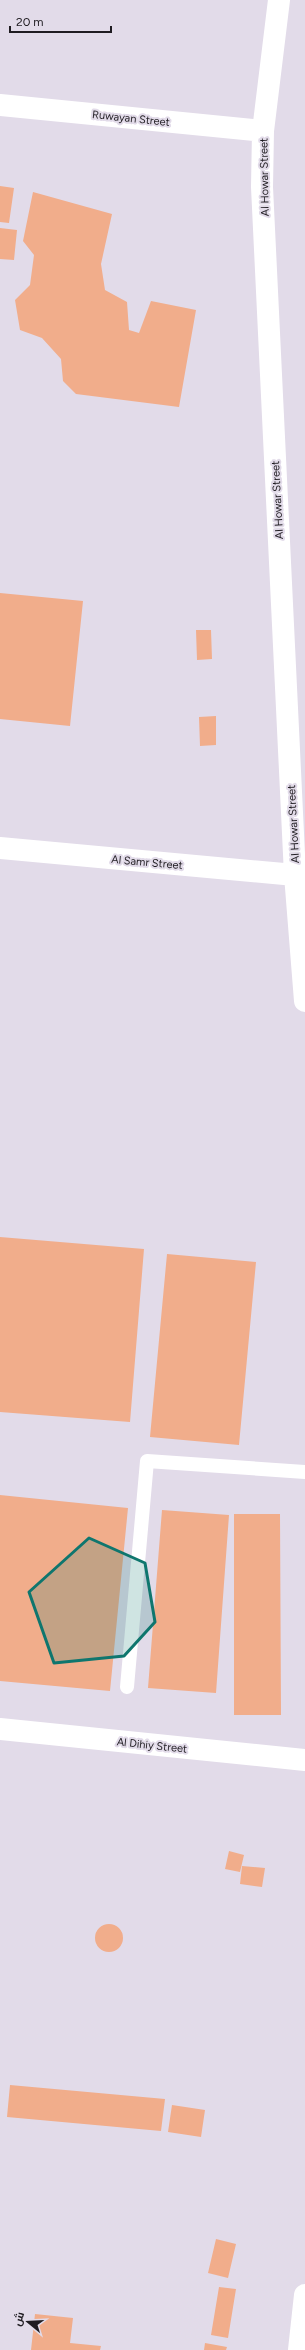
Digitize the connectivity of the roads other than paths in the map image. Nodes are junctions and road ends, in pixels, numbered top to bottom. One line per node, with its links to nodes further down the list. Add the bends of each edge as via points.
1 (280, 0): 3 (street, Al Howar Street)
2 (0, 105): 3 (street, Ruwayan Street)
3 (263, 131): 5 (street, Al Howar Street, via 262,187)
4 (0, 848): 5 (street, Al Samr Street)
5 (295, 875): 6 (street, Al Howar Street)
6 (305, 1001)
7 (305, 1472): 8 (lane, via 147,1461)
8 (128, 1687)
9 (0, 1730): 10 (street, Al Dihiy Street)
10 (305, 1760)
11 (305, 2295): 12 (street)
12 (299, 2350)

